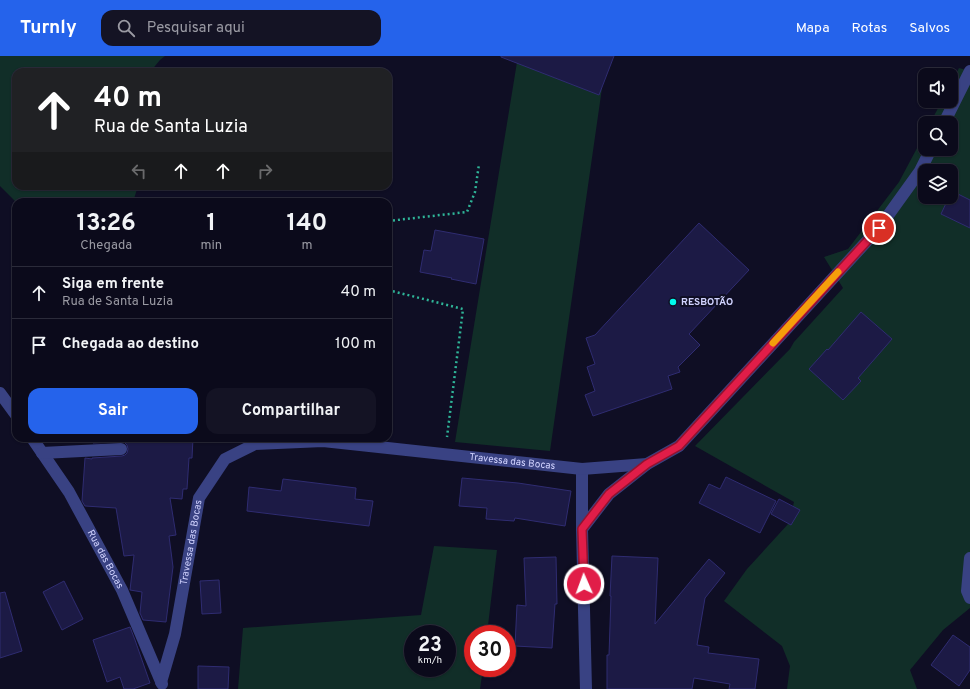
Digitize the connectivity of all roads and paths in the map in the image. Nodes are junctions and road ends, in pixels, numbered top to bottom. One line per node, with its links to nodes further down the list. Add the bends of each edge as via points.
1 (970, 71): 2 (street)
2 (948, 116)
3 (928, 156): 15 (street, via 920,171 879,228 679,446)
4 (479, 164): 5 (path, via 475,192 467,212)
5 (392, 221)
6 (392, 291): 14 (path, via 463,309)
7 (0, 393): 8 (street)
8 (12, 410)
9 (35, 442): 13 (street, Rua das Bocas)
10 (300, 442): 20 (street, Travessa das Bocas, via 255,444 226,459 199,498 175,634)
11 (331, 442): 14 (street, Travessa das Bocas)
12 (121, 449): 13 (street)
13 (42, 453): 20 (street, Rua das Bocas, via 69,492 122,590)
14 (444, 455): 16 (street, Travessa das Bocas)
15 (647, 464): 16 (street, Travessa das Bocas); 17 (street, via 609,494)
16 (582, 469): 17 (street)
17 (582, 529): 21 (street)
18 (970, 558): 19 (street, via 967,591)
19 (970, 598)
20 (162, 686)
21 (586, 689)

